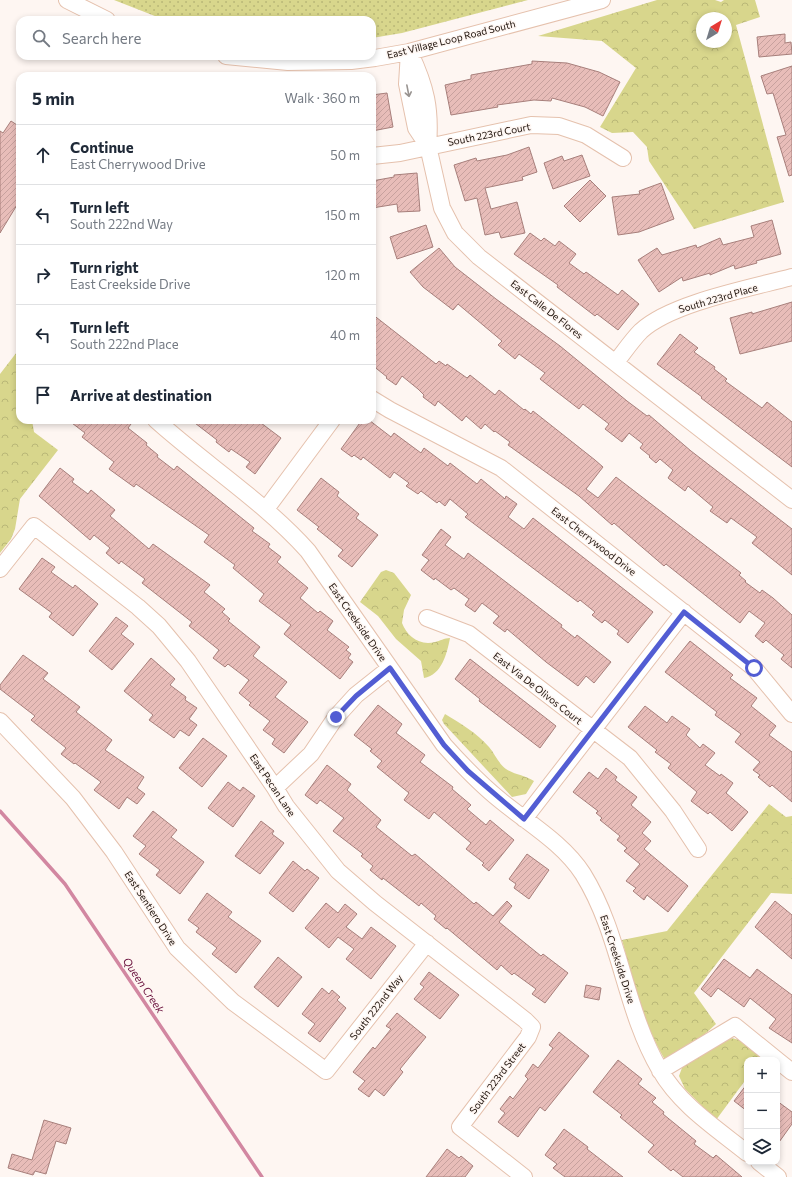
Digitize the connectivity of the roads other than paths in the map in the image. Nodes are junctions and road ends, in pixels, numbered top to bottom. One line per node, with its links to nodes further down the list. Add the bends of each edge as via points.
1 (67, 0): 3 (street)
2 (602, 0): 4 (street, East Village Loop Road South)
3 (99, 16)
4 (409, 52): 5 (street, East Village Loop Road South); 8 (street, via 422,79 430,120)
5 (376, 57)
6 (267, 60): 7 (street, East Village Loop Road South)
7 (357, 60)
8 (428, 146): 9 (street, South 223rd Court); 10 (street, South 223rd Court, via 531,125 559,126 586,135); 12 (street, East Calle De Flores, via 442,208 455,233 479,257)
9 (376, 156)
10 (623, 158)
11 (792, 277): 12 (street, South 223rd Place, via 666,314 641,331)
12 (616, 362): 16 (street, East Calle De Flores)
13 (376, 401): 19 (street, East Cherrywood Drive, via 501,468)
14 (161, 424): 17 (street, East Creekside Drive)
15 (329, 424): 17 (street)
16 (792, 500)
17 (266, 509): 21 (street, East Creekside Drive, via 308,550)
18 (0, 569): 25 (street, East Pecan Lane, via 34,526 138,607 159,626 188,661)
19 (684, 612): 22 (street, East Cherrywood Drive, via 754,668); 24 (street)
20 (427, 618): 24 (street, East Via De Olivos Court, via 469,634)
21 (390, 668): 25 (street, via 356,696 336,717 311,754); 26 (street, East Creekside Drive, via 440,739 468,771)
22 (792, 714)
23 (0, 721): 32 (street, East Sentiero Drive, via 73,798 114,852 177,948 233,1002)
24 (592, 729): 26 (street); 27 (street, East Via De Olivos Court, via 630,758 673,811)
25 (275, 788): 28 (street, East Pecan Lane, via 286,806 338,871)
26 (524, 819): 33 (street, East Creekside Drive, via 565,852 582,872 596,896 607,921 640,1027)
27 (698, 849)
28 (427, 943): 29 (street, East Pecan Lane); 32 (street, South 222nd Way)
29 (532, 1027): 37 (street, South 223rd Street, via 528,1037 460,1127)
30 (773, 1057): 33 (street, via 734,1026)
31 (780, 1062): 34 (street)
32 (326, 1071)
33 (660, 1071): 35 (street, East Creekside Drive, via 689,1108)
34 (792, 1072)
35 (744, 1151)
36 (763, 1165): 38 (street)
37 (524, 1177)
38 (778, 1177)

